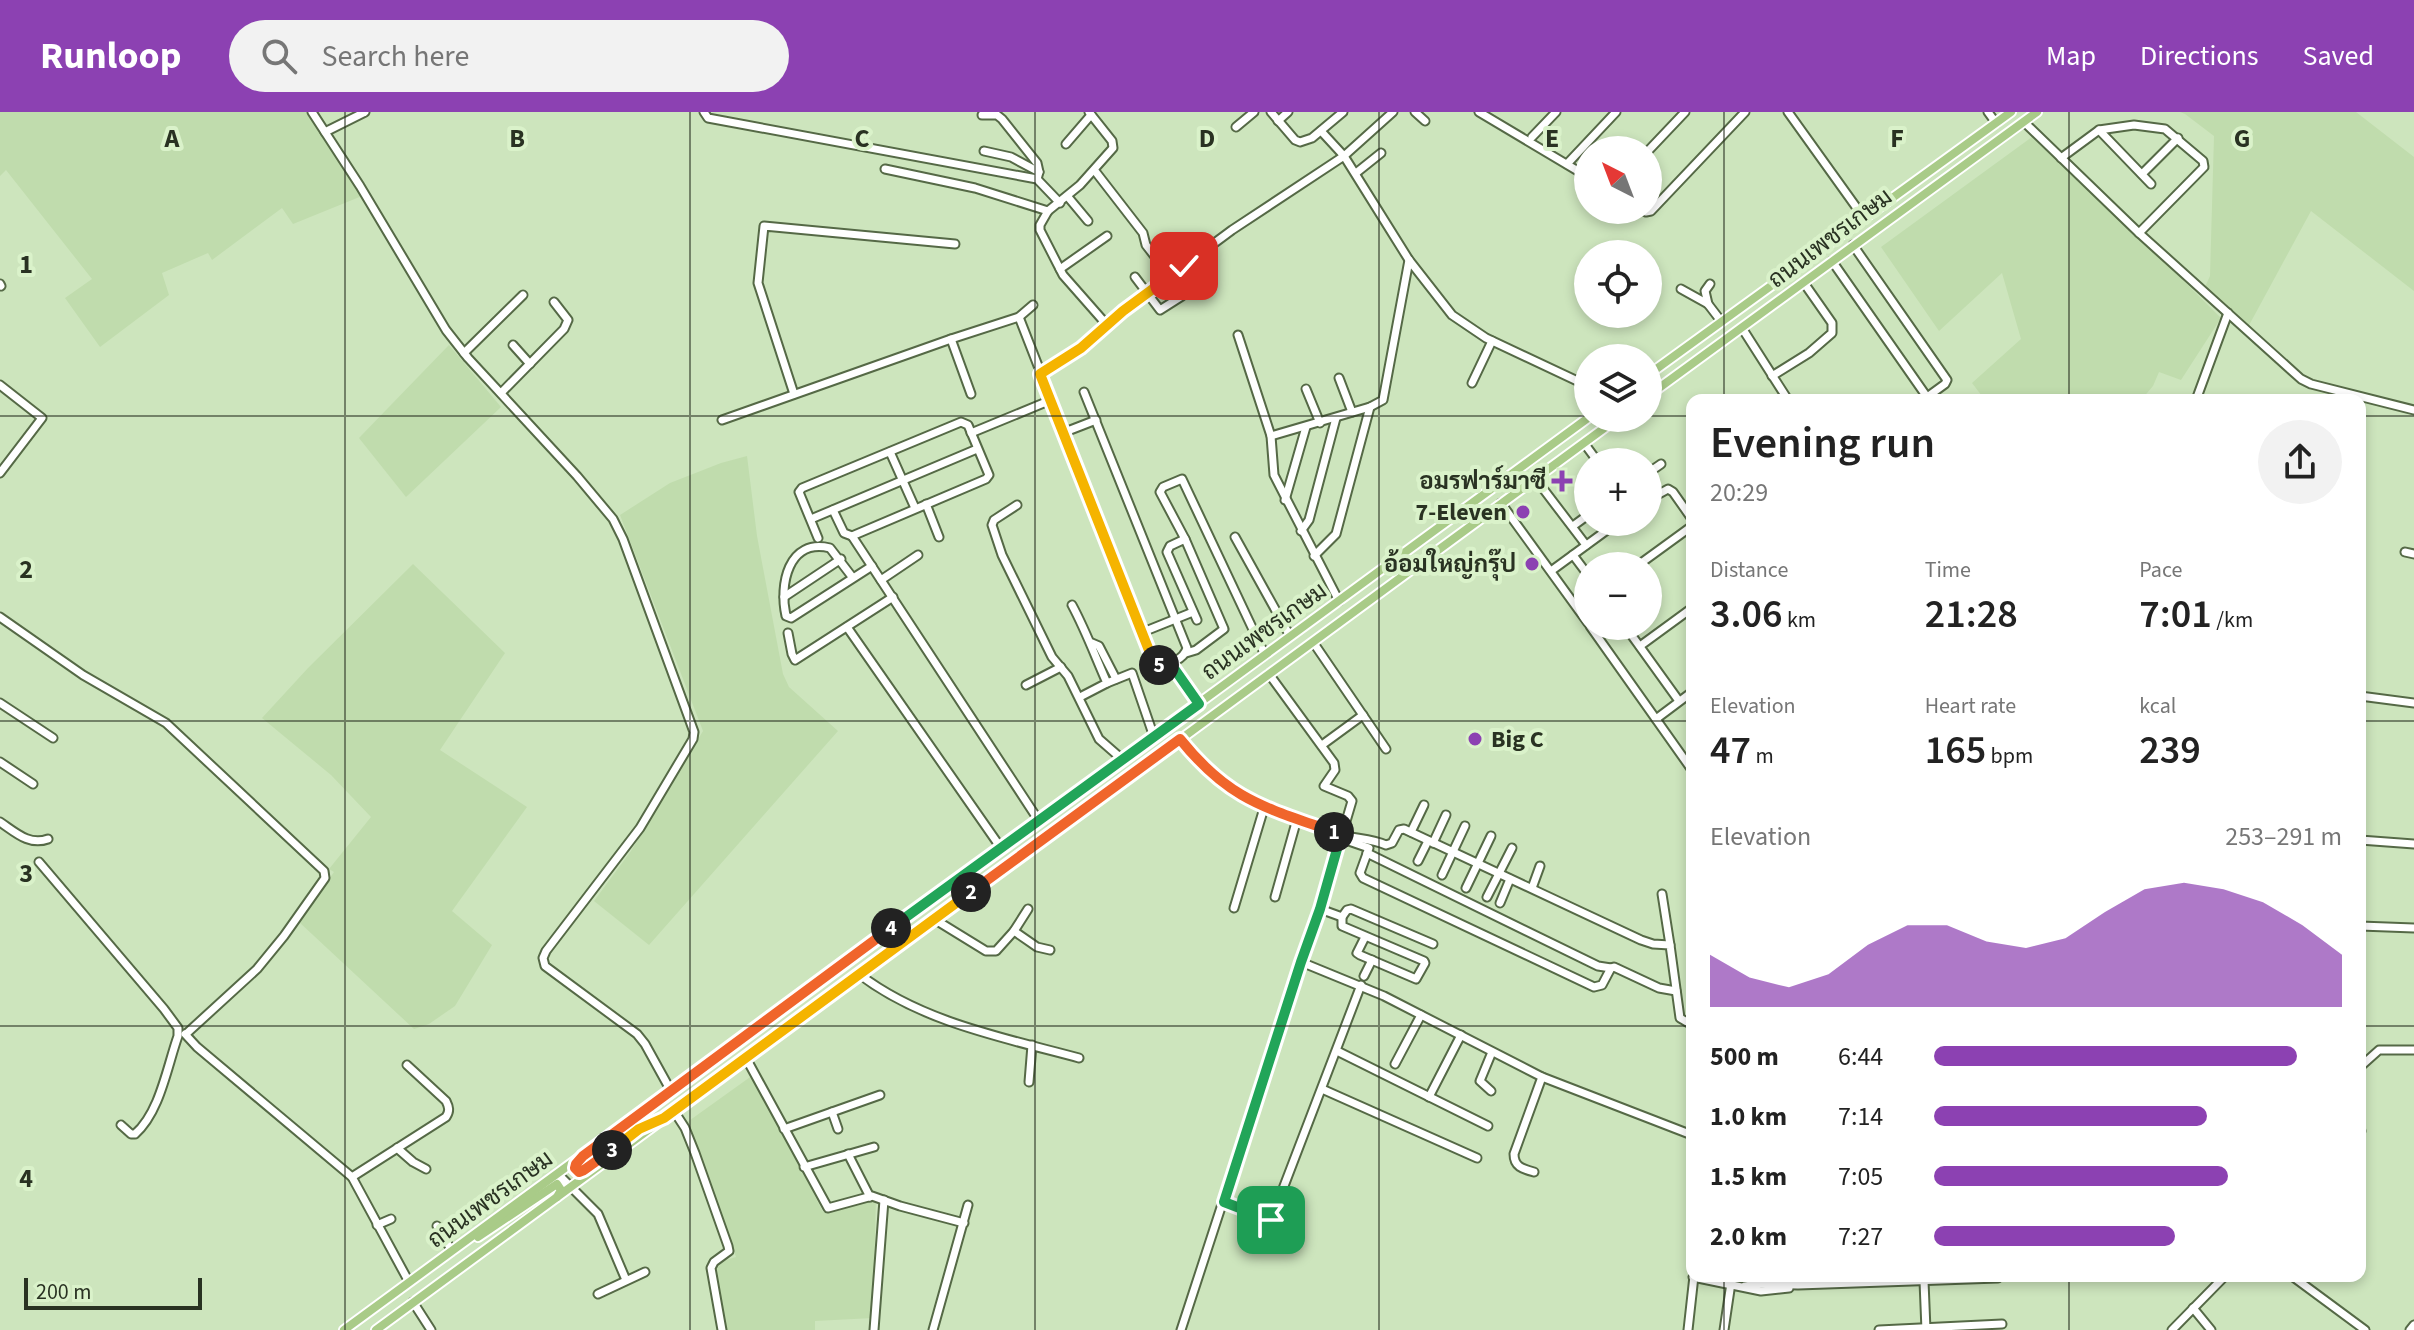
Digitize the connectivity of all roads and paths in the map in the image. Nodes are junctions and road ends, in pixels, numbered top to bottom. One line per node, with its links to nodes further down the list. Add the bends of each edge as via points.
1 (312, 112): 30 (street)
2 (365, 112): 30 (street)
3 (704, 112): 45 (street, via 708,118)
4 (1254, 112): 27 (street)
5 (1271, 112): 23 (street)
6 (1288, 112): 23 (street)
7 (1343, 112): 29 (street)
8 (1393, 112): 37 (street)
9 (1415, 112): 24 (street)
10 (1479, 112): 22 (street)
11 (1502, 112): 22 (street)
12 (1556, 112): 32 (street)
13 (1616, 112): 39 (street)
14 (1685, 112): 31 (street)
15 (1745, 112): 47 (street)
16 (1788, 112): 50 (street)
17 (1988, 112): 26 (street)
18 (2011, 112): 26 (main road, ถนนเพชรเกษม)
19 (2037, 112): 25 (main road, ถนนเพชรเกษม)
20 (1090, 114): 34 (street); 42 (street, via 1113,145)
21 (982, 115): 45 (street, via 1002,119 1034,159)
22 (1494, 120): 39 (street)
23 (1278, 121): 29 (street, via 1300,142)
24 (1425, 121)
25 (2024, 122): 38 (street); 55 (main road, ถนนเพชรเกษม)
26 (1996, 123): 50 (main road, ถนนเพชรเกษม)
27 (1236, 127)
28 (2099, 130): 33 (street, via 2154,127); 38 (street); 44 (street)
29 (1321, 131): 37 (street)
30 (325, 132): 82 (street)
31 (1662, 136)
32 (1532, 137)
33 (2178, 138): 44 (street); 52 (street, via 2204,167)
34 (1066, 144)
35 (984, 151): 45 (street, via 1011,157)
36 (1381, 153): 43 (street)
37 (1344, 156): 43 (street); 59 (street)
38 (2061, 158): 52 (street)
39 (1567, 164): 40 (street)
40 (1574, 168)
41 (885, 169): 49 (street, via 975,188)
42 (1095, 171): 48 (street); 59 (street)
43 (1356, 173): 56 (street)
44 (2142, 174): 46 (street)
45 (1038, 176): 48 (street)
46 (2151, 184)
47 (1662, 199)
48 (1064, 200): 49 (street); 51 (street)
49 (1048, 211): 58 (street, via 1040,230)
50 (1864, 218): 67 (main road, ถนนเพชรเกษม)
51 (1088, 221)
52 (2139, 233): 72 (street)
53 (1107, 236): 58 (street)
54 (955, 244): 95 (street, via 764,226 758,283)
55 (1853, 245): 57 (main road, ถนนเพชรเกษม); 99 (street, via 1945,376 1945,384)
56 (1409, 260): 80 (street, via 1452,315); 104 (street, via 1385,396)
57 (1832, 261): 61 (main road, ถนนเพชรเกษม); 98 (street)
58 (1060, 269): 76 (street)
59 (1170, 276): 64 (street)
60 (1135, 277): 64 (street)
61 (1804, 283): 73 (main road, ถนนเพชรเกษม); 86 (street, via 1832,323 1832,333)
62 (1710, 284): 69 (street, via 1705,291)
63 (1681, 289): 69 (street)
64 (1147, 293): 66 (street, via 1160,310); 76 (street)
65 (523, 295): 82 (street)
66 (1182, 296)
67 (1748, 301): 71 (main road, ถนนเพชรเกษม); 73 (main road, via 1749,313)
68 (554, 302): 83 (street, via 568,320)
69 (1708, 304): 75 (street)
70 (1033, 305): 74 (street)
71 (1737, 309): 75 (main road, ถนนเพชรเกษม); 77 (main road)
72 (2228, 313): 100 (street); 101 (street, via 2301,379)
73 (1759, 315): 77 (main road, ถนนเพชรเกษม)
74 (1019, 317): 79 (street); 85 (street)
75 (1721, 321): 84 (main road, ถนนเพชรเกษม)
76 (1107, 325): 85 (street)
77 (1742, 328): 86 (street); 91 (main road, ถนนเพชรเกษม)
78 (1238, 335): 116 (street)
79 (951, 339): 95 (street); 96 (street)
80 (1492, 341): 88 (street); 89 (street)
81 (513, 345): 83 (street)
82 (464, 353): 94 (street)
83 (530, 364): 94 (street)
84 (1662, 365)
85 (1040, 374): 103 (street)
86 (1772, 376): 97 (street)
87 (1339, 378): 106 (street)
88 (1574, 379)
89 (1472, 383)
90 (0, 385): 121 (street, via 42,418)
91 (1662, 386)
92 (1306, 389): 110 (street)
93 (1084, 392): 109 (street)
94 (501, 393): 265 (street, via 619,529 694,732 640,828 543,958 545,966 637,1034)
95 (794, 394): 108 (street)
96 (971, 394)
97 (1784, 394)
98 (1922, 394)
99 (1931, 394)
100 (2198, 394)
101 (2351, 394)
102 (2366, 398): 105 (street)
103 (1051, 400): 113 (street); 115 (street)
104 (1370, 407): 106 (street); 148 (street, via 1336,534)
105 (2414, 410)
106 (1352, 412): 107 (street)
107 (1336, 418): 110 (street); 135 (street, via 1309,520)
108 (722, 420)
109 (1096, 420): 113 (street); 162 (street)
110 (1320, 423): 111 (street)
111 (1306, 427): 116 (street); 125 (street)
112 (1574, 428): 156 (main road, ถนนเพชรเกษม)
113 (1065, 432): 165 (street)
114 (1599, 432): 117 (main road, ถนนเพชรเกษม)
115 (971, 433): 119 (street); 120 (street, via 961,422)
116 (1271, 436): 125 (street, via 1274,475)
117 (1584, 443): 118 (street); 122 (main road, ถนนเพชรเกษม)
118 (1588, 448)
119 (977, 449): 123 (street); 127 (street, via 988,477)
120 (890, 452): 123 (street); 132 (street, via 802,488)
121 (0, 473)
122 (1535, 478): 126 (main road, ถนนเพชรเกษม); 133 (street)
123 (903, 480): 129 (street); 130 (street)
124 (1662, 492): 131 (street, via 1673,492)
125 (1285, 500): 135 (street)
126 (1501, 503): 151 (street); 170 (main road, ถนนเพชรเกษม)
127 (926, 504): 129 (street); 138 (street)
128 (1017, 505): 176 (street, via 994,520 992,529)
129 (915, 508): 136 (street)
130 (833, 510): 132 (street); 136 (street, via 844,533)
131 (1686, 510)
132 (811, 519): 140 (street)
133 (1573, 526): 142 (street)
134 (1686, 530): 143 (street)
135 (1301, 531): 148 (street)
136 (852, 536): 150 (street)
137 (1599, 536): 142 (street)
138 (939, 537)
139 (1235, 537): 167 (street)
140 (818, 538)
141 (1185, 539): 159 (street, via 1167,552); 173 (street, via 1224,629); 174 (street, via 1160,492 1182,479)
142 (1586, 545): 147 (street)
143 (1656, 552)
144 (2405, 552): 145 (street)
145 (2414, 554)
146 (918, 555): 153 (street)
147 (1573, 555): 151 (street)
148 (1314, 556): 156 (street)
149 (841, 559): 152 (street); 154 (street); 154 (street, via 826,547 797,555 788,566)
150 (872, 566): 152 (street); 153 (street)
151 (1551, 571): 157 (street)
152 (853, 578): 154 (street, via 791,618 786,616)
153 (881, 580): 155 (street)
154 (784, 597)
155 (893, 597): 164 (street); 203 (street)
156 (1339, 601): 167 (main road, ถนนเพชรเกษม)
157 (1574, 604)
158 (1072, 605): 171 (street)
159 (1193, 612): 162 (street); 163 (street)
160 (1686, 612): 172 (street)
161 (0, 617): 251 (street, via 83,675 166,723 324,871 325,878 269,954)
162 (1175, 619): 165 (street); 173 (street)
163 (1197, 620)
164 (847, 627): 166 (street, via 795,660); 213 (street)
165 (1143, 632): 175 (street, via 1155,663)
166 (788, 633)
167 (1290, 636): 174 (main road, ถนนเพชรเกษม)
168 (1600, 640): 189 (street)
169 (1636, 640): 172 (street)
170 (1313, 642): 177 (main road, ถนนเพชรเกษม); 188 (street)
171 (1092, 643): 178 (street, via 1099,646); 179 (street)
172 (1640, 646): 184 (street)
173 (1186, 653): 175 (street)
174 (1265, 655): 187 (main road, ถนนเพชรเกษม)
175 (1171, 664): 187 (street)
176 (1061, 667): 180 (street); 182 (street)
177 (1269, 674): 192 (main road, ถนนเพชรเกษม); 193 (street)
178 (1116, 679): 179 (street); 190 (street, via 1132,673)
179 (1107, 683): 182 (street)
180 (1026, 685)
181 (1686, 696): 184 (street)
182 (1080, 697): 195 (street, via 1099,739)
183 (2366, 697): 186 (street)
184 (1679, 701): 189 (street)
185 (0, 703): 191 (street)
186 (2414, 703)
187 (1199, 704): 190 (main road, ถนนเพชรเกษม)
188 (1363, 715): 193 (street); 194 (street)
189 (1656, 719): 197 (street)
190 (1154, 737): 195 (main road, ถนนเพชรเกษม)
191 (53, 738)
192 (1180, 739): 200 (street, via 1228,788); 234 (main road, ถนนเพชรเกษม)
193 (1322, 745): 207 (street, via 1335,767 1324,786 1352,801)
194 (1386, 749)
195 (1123, 760): 203 (main road, ถนนเพชรเกษม)
196 (0, 762): 198 (street)
197 (1686, 762)
198 (33, 784)
199 (1424, 805): 206 (street)
200 (1264, 808): 202 (street); 230 (street)
201 (1446, 815): 211 (street)
202 (1297, 819): 207 (street); 227 (street)
203 (1039, 821): 213 (main road, ถนนเพชรเกษม)
204 (0, 822): 209 (street, via 30,840)
205 (1465, 826): 215 (street)
206 (1411, 832): 207 (street, via 1400,829 1386,845); 211 (street)
207 (1340, 836): 216 (street, via 1369,848); 232 (street)
208 (1491, 836): 219 (street)
209 (48, 839)
210 (2366, 840): 212 (street)
211 (1431, 842): 215 (street); 217 (street)
212 (2414, 844)
213 (1001, 848): 265 (main road, ถนนเพชรเกษม)
214 (1512, 848): 221 (street)
215 (1454, 852): 219 (street); 222 (street)
216 (1367, 853): 244 (street); 244 (street, via 1363,878 1594,987 1602,985)
217 (1418, 861)
218 (39, 862): 251 (street)
219 (1477, 864): 221 (street); 224 (street)
220 (1540, 866): 225 (street)
221 (1499, 873): 223 (street); 228 (street)
222 (1442, 875)
223 (1510, 879): 225 (street); 229 (street)
224 (1466, 888)
225 (1532, 888): 240 (street, via 1641,940)
226 (1662, 894): 240 (street)
227 (1275, 897)
228 (1487, 897)
229 (1500, 903)
230 (1234, 908)
231 (1028, 909): 237 (street)
232 (1320, 909): 233 (street); 243 (street)
233 (1342, 917): 238 (street, via 1342,926); 239 (street, via 1351,909)
234 (934, 919): 237 (street, via 989,952); 245 (main road, ถนนเพชรเกษม)
235 (2366, 926): 236 (street)
236 (2414, 928)
237 (1014, 931): 241 (street)
238 (1365, 937): 242 (street, via 1357,953); 242 (street, via 1425,963 1414,979)
239 (1433, 944)
240 (1670, 945): 248 (street)
241 (1046, 949)
242 (1372, 960): 246 (street)
243 (1301, 962): 247 (street); 291 (street)
244 (1611, 968): 248 (street)
245 (859, 974): 253 (street, via 904,1002); 257 (main road, ถนนเพชรเกษม)
246 (1364, 976)
247 (1361, 985): 249 (street); 255 (street)
248 (1676, 991): 250 (street, via 1680,1018)
249 (1421, 1015): 252 (street); 260 (street)
250 (1686, 1022)
251 (182, 1034): 272 (street, via 140,1130 131,1134); 286 (street)
252 (1461, 1035): 256 (street); 268 (street)
253 (1032, 1045): 258 (street); 263 (street)
254 (2414, 1050): 259 (street, via 2379,1050)
255 (1337, 1051): 264 (street); 268 (street)
256 (1492, 1052): 262 (street); 266 (street, via 1480,1081)
257 (746, 1058): 269 (main road, ถนนเพชรเกษม); 274 (street)
258 (1079, 1058)
259 (2366, 1062)
260 (1395, 1064)
261 (407, 1065): 278 (street, via 446,1101 449,1113)
262 (1542, 1077): 276 (street); 284 (street, via 1514,1154 1519,1167)
263 (1029, 1082)
264 (1322, 1089): 281 (street); 291 (street, via 1271,1220)
265 (671, 1091): 280 (main road, ถนนเพชรเกษม)
266 (1491, 1091)
267 (880, 1095): 270 (street)
268 (1429, 1097): 273 (street)
269 (674, 1111): 271 (main road, ถนนเพชรเกษม); 318 (street, via 728,1246 711,1268)
270 (832, 1112): 274 (street); 275 (street)
271 (664, 1118): 280 (main road, via 639,1129 579,1172 575,1166); 287 (main road, ถนนเพชรเกษม)
272 (121, 1125)
273 (1488, 1126)
274 (784, 1129): 282 (street)
275 (838, 1129)
276 (1686, 1133)
277 (874, 1147): 279 (street)
278 (397, 1148): 283 (street); 286 (street)
279 (848, 1154): 282 (street); 289 (street)
280 (583, 1156): 285 (main road, ถนนเพชรเกษม)
281 (1477, 1158)
282 (804, 1167): 289 (street, via 828,1208)
283 (426, 1169)
284 (1534, 1172)
285 (558, 1174): 287 (street); 297 (main road, ถนนเพชรเกษม)
286 (352, 1177): 295 (street)
287 (571, 1187): 288 (main road, ถนนเพชรเกษม); 300 (street, via 598,1214)
288 (557, 1197): 297 (main road, via 557,1184); 310 (main road, ถนนเพชรเกษม)
289 (870, 1197): 290 (street)
290 (884, 1200): 294 (street); 319 (street)
291 (1224, 1202): 321 (street)
292 (968, 1205): 294 (street)
293 (391, 1219): 295 (street)
294 (964, 1223): 320 (street)
295 (377, 1225): 301 (street)
296 (437, 1226): 298 (street)
297 (463, 1244): 298 (main road, ถนนเพชรเกษม)
298 (452, 1251): 301 (main road, ถนนเพชรเกษม)
299 (645, 1272): 300 (street)
300 (626, 1280): 309 (street)
301 (409, 1282): 315 (main road, ถนนเพชรเกษม)
302 (1693, 1282): 322 (street)
303 (1726, 1282): 308 (street)
304 (1892, 1282): 308 (street)
305 (1924, 1282): 314 (street)
306 (2219, 1282): 311 (street)
307 (2300, 1282): 327 (street)
308 (1731, 1283): 323 (street)
309 (598, 1294)
310 (413, 1302): 316 (main road, ถนนเพชรเกษม); 317 (street)
311 (2193, 1308): 325 (street); 326 (street)
312 (2002, 1324): 314 (street)
313 (2414, 1325): 328 (street)
314 (1926, 1329): 324 (street)
315 (344, 1330)
316 (376, 1330)
317 (431, 1330)
318 (722, 1330)
319 (874, 1330)
320 (933, 1330)
321 (1181, 1330)
322 (1688, 1330)
323 (1724, 1330)
324 (1879, 1330)
325 (2172, 1330)
326 (2211, 1330)
327 (2365, 1330)
328 (2410, 1330)

